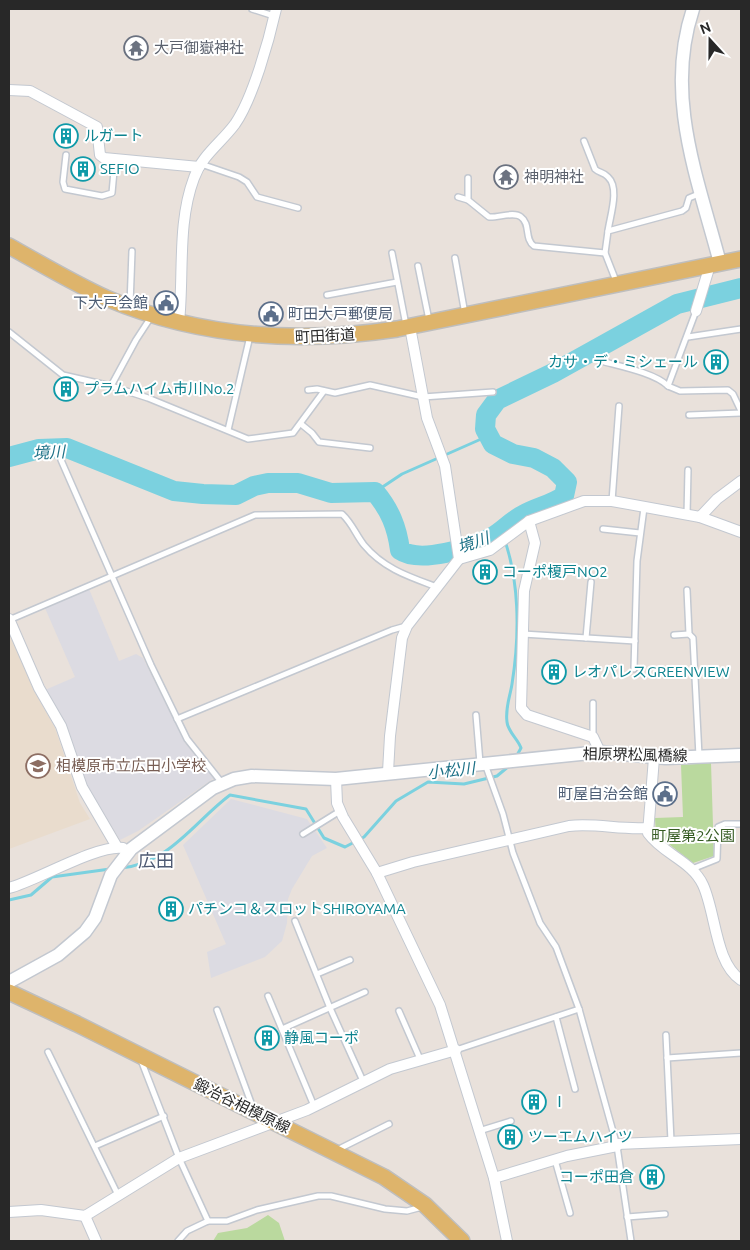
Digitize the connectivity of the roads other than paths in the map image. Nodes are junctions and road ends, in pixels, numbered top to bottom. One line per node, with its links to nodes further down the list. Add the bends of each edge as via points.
1 (252, 9): 3 (lane)
2 (694, 9): 10 (street, via 684,46 681,96 687,140)
3 (275, 13): 8 (street, via 240,114)
4 (9, 90): 7 (street, via 30,91 94,125 98,130 100,155)
5 (584, 141): 14 (lane, via 595,169 612,182)
6 (66, 155): 7 (lane, via 63,182 66,189 102,196 112,193)
7 (115, 160): 8 (street)
8 (200, 165): 13 (lane, via 240,177 257,197); 30 (street, via 187,204)
9 (468, 178): 12 (lane)
10 (701, 193): 14 (lane, via 689,198 682,211); 21 (street)
11 (458, 196): 12 (lane)
12 (468, 200): 18 (lane, via 489,217 517,214 522,217 528,240 534,246)
13 (298, 208)
14 (608, 230): 18 (lane)
15 (9, 246): 26 (main road, 町田街道, via 92,291)
16 (132, 251): 26 (lane)
17 (392, 253): 23 (lane)
18 (605, 253): 24 (lane)
19 (455, 258): 29 (lane)
20 (741, 259): 21 (main road, 町田街道)
21 (715, 264): 24 (main road, 町田街道); 27 (street)
22 (418, 266): 31 (lane)
23 (397, 282): 25 (lane); 32 (lane)
24 (618, 284): 29 (main road, 町田街道)
25 (327, 295)
26 (130, 307): 28 (main road, 町田街道)
27 (696, 311): 36 (lane)
28 (152, 315): 30 (main road, 町田街道); 38 (lane)
29 (465, 315): 31 (main road, 町田街道)
30 (179, 322): 35 (main road, 町田街道)
31 (429, 322): 32 (main road, 町田街道)
32 (408, 327): 35 (main road, 町田街道, via 332,337); 43 (street)
33 (741, 329): 36 (lane)
34 (9, 332): 38 (lane, via 58,373)
35 (250, 336): 48 (lane)
36 (688, 337): 39 (lane)
37 (601, 361): 39 (lane, via 635,371)
38 (112, 386): 48 (lane)
39 (668, 386): 45 (lane, via 680,391 728,390)
40 (308, 390): 41 (lane)
41 (324, 391): 43 (lane, via 335,393 370,385); 47 (lane)
42 (493, 392): 43 (lane)
43 (423, 397): 61 (street, via 426,418 445,466)
44 (618, 406): 53 (lane)
45 (741, 412): 46 (lane)
46 (689, 416)
47 (301, 424): 48 (lane, via 290,434 252,439); 49 (lane, via 320,442)
48 (228, 430)
49 (370, 448)
50 (61, 460): 62 (lane)
51 (688, 470): 55 (lane)
52 (741, 480): 56 (street)
53 (612, 501): 54 (street); 57 (street, via 584,501)
54 (644, 508): 55 (street); 60 (lane)
55 (687, 516): 56 (street)
56 (700, 516): 59 (street)
57 (529, 522): 61 (street, via 483,553); 68 (street, via 536,543 524,591)
58 (603, 529): 60 (lane)
59 (741, 532)
60 (640, 533): 72 (lane)
61 (458, 553): 64 (street)
62 (112, 576): 64 (lane, via 255,515 342,514 363,544 389,568); 66 (lane); 76 (lane)
63 (592, 582): 71 (lane)
64 (439, 588): 67 (street)
65 (686, 590): 69 (lane)
66 (9, 620): 91 (street, via 39,688 61,726 82,787)
67 (407, 626): 76 (lane); 83 (street, via 400,652)
68 (522, 634): 71 (lane); 77 (street, via 520,699 523,711)
69 (689, 634): 70 (lane); 80 (lane, via 693,638)
70 (674, 635)
71 (586, 638): 72 (lane)
72 (636, 641): 73 (lane)
73 (634, 669)
74 (593, 703): 77 (lane)
75 (476, 715): 82 (lane)
76 (177, 719): 85 (lane, via 187,739)
77 (593, 737): 78 (street)
78 (600, 752): 81 (street, 相原堺松風橋線); 82 (street, 相原堺松風橋線, via 529,758)
79 (741, 755): 80 (street, 相原堺松風橋線)
80 (699, 756): 81 (street, 相原堺松風橋線)
81 (654, 758): 88 (street)
82 (484, 766): 83 (street); 90 (lane)
83 (388, 772): 84 (street)
84 (336, 779): 85 (street, via 252,776); 86 (street)
85 (222, 783): 91 (street)
86 (340, 811): 89 (lane); 93 (street)
87 (741, 824): 92 (lane, via 718,827 717,859)
88 (647, 828): 90 (street, via 626,830 580,825); 92 (street, via 650,836)
89 (303, 834)
90 (510, 840): 93 (street, via 413,862); 103 (lane, via 540,923 556,947)
91 (125, 850): 94 (street); 99 (street, via 111,875 95,918 85,932 58,955)
92 (692, 869): 98 (street, via 704,888 726,962)
93 (377, 874): 109 (street, via 429,981)
94 (9, 888)
95 (295, 921): 97 (lane)
96 (350, 960): 97 (lane)
97 (317, 974): 102 (lane)
98 (741, 980)
99 (9, 983): 112 (main road, 鍛冶谷相模原線)
100 (365, 992): 102 (lane)
101 (268, 996): 107 (lane)
102 (330, 1008): 107 (lane); 115 (lane)
103 (579, 1009): 106 (lane); 126 (lane)
104 (217, 1010): 118 (lane)
105 (399, 1011): 114 (lane)
106 (556, 1017): 109 (lane); 116 (lane)
107 (282, 1029): 117 (lane)
108 (666, 1035): 113 (lane)
109 (456, 1050): 114 (street); 123 (street)
110 (48, 1052): 127 (lane)
111 (741, 1053): 113 (lane)
112 (139, 1055): 118 (main road, 鍛冶谷相模原線); 119 (lane)
113 (667, 1058): 125 (lane)
114 (420, 1059): 115 (street)
115 (364, 1081): 117 (street)
116 (575, 1089)
117 (314, 1107): 121 (street)
118 (254, 1111): 121 (main road, 鍛冶谷相模原線)
119 (164, 1116): 127 (lane); 129 (lane)
120 (511, 1121): 123 (lane)
121 (275, 1122): 128 (main road, 鍛冶谷相模原線); 129 (street)
122 (389, 1124): 128 (lane)
123 (478, 1131): 131 (street)
124 (741, 1139): 125 (street)
125 (671, 1141): 126 (street)
126 (617, 1145): 130 (street); 138 (lane)
127 (95, 1146): 132 (lane)
128 (335, 1151): 133 (main road, 鍛冶谷相模原線, via 397,1184)
129 (179, 1158): 132 (street); 139 (lane)
130 (555, 1160): 131 (street); 135 (lane)
131 (494, 1178): 143 (street)
132 (118, 1195): 137 (street)
133 (425, 1205): 139 (lane, via 413,1211 385,1209 325,1195 272,1206 227,1221); 142 (main road, 鍛冶谷相模原線)
134 (9, 1212): 137 (street, via 41,1210)
135 (570, 1213)
136 (665, 1214): 138 (lane)
137 (85, 1216): 140 (street)
138 (627, 1217): 144 (lane)
139 (208, 1221): 141 (lane, via 187,1231)
140 (96, 1241)
141 (178, 1241)
142 (462, 1241)
143 (507, 1241)
144 (631, 1241)

